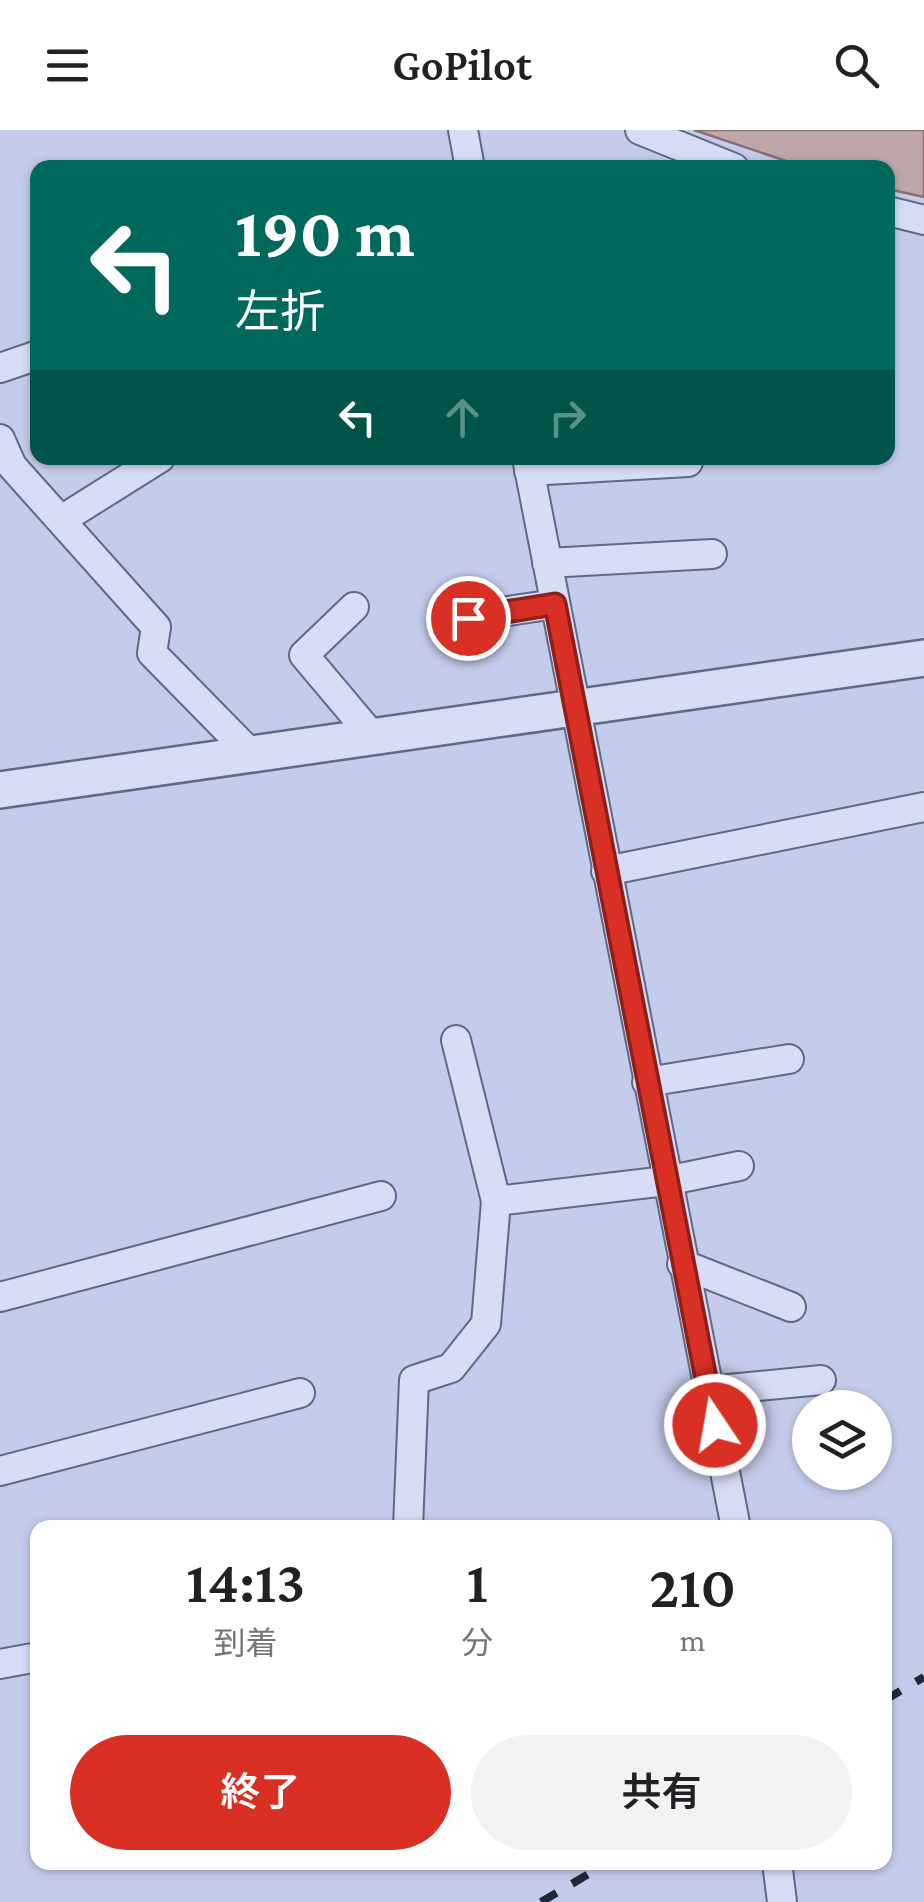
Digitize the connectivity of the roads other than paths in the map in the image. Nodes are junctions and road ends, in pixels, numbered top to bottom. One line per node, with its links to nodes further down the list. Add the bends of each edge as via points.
1 (463, 130): 3 (street)
2 (640, 130): 4 (street)
3 (469, 160)
4 (714, 160)
5 (895, 214): 6 (street)
6 (924, 220)
7 (30, 358): 8 (street)
8 (0, 368)
9 (0, 438): 12 (street, via 12,466)
10 (149, 465): 12 (street)
11 (528, 465): 14 (street)
12 (61, 520): 21 (street, via 156,627 152,654)
13 (712, 554): 14 (street)
14 (547, 563): 15 (street)
15 (555, 604): 17 (street); 19 (street)
16 (354, 608): 20 (street, via 304,655)
17 (468, 618)
18 (924, 658): 19 (street)
19 (576, 708): 20 (street); 24 (street)
20 (373, 737): 21 (street)
21 (251, 754): 22 (street)
22 (0, 790)
23 (924, 807): 24 (street)
24 (606, 870): 27 (street)
25 (456, 1040): 31 (street)
26 (788, 1059): 27 (street)
27 (647, 1082): 29 (street)
28 (739, 1166): 29 (street)
29 (666, 1181): 31 (street); 32 (street)
30 (381, 1196): 33 (street)
31 (496, 1201): 39 (street, via 486,1324 451,1368 414,1380)
32 (682, 1264): 34 (street); 36 (street)
33 (0, 1297)
34 (791, 1308)
35 (821, 1380): 36 (street)
36 (708, 1391): 40 (street)
37 (300, 1393): 38 (street)
38 (0, 1471)
39 (408, 1520)
40 (734, 1520)
41 (30, 1659): 42 (street)
42 (0, 1664)
43 (778, 1870): 44 (street)
44 (782, 1902)

